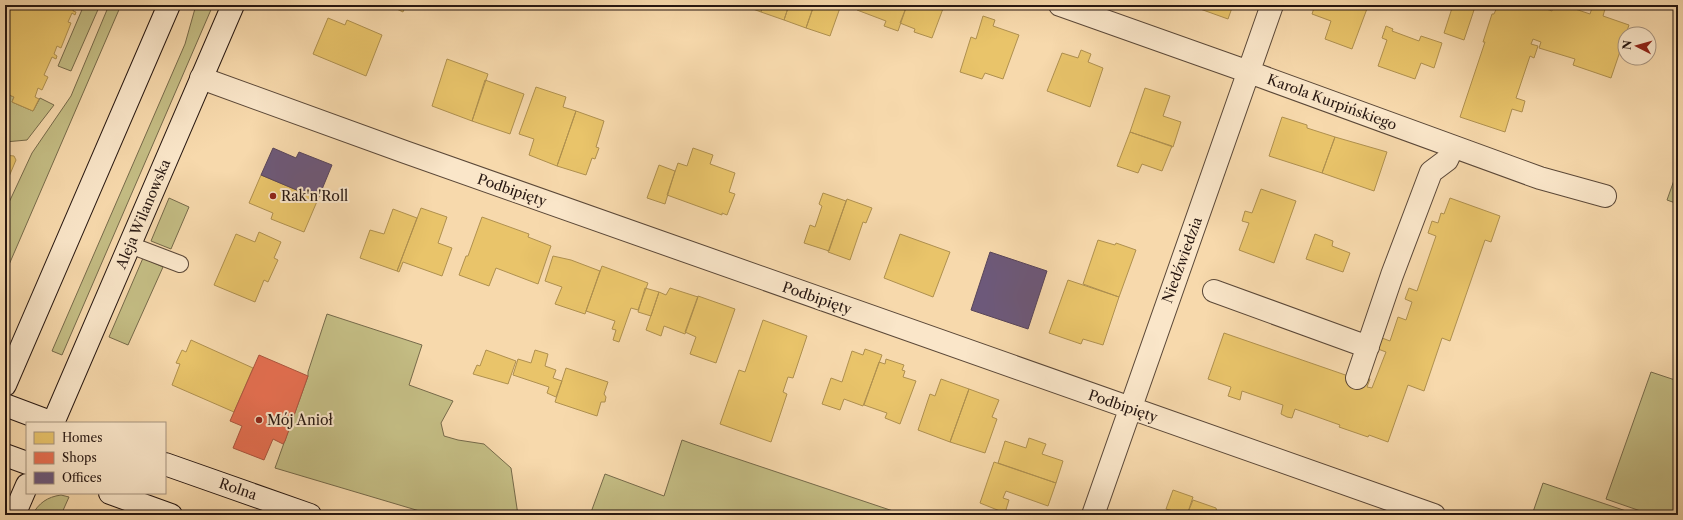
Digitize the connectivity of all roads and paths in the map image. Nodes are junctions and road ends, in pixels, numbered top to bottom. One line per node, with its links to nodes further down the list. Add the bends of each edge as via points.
1 (169, 5): 14 (street)
2 (233, 5): 6 (street, Aleja Wilanowska)
3 (1060, 5): 5 (street, Karola Kurpińskiego)
4 (1272, 5): 5 (street, Niedźwiedzia)
5 (1249, 72): 7 (street, Karola Kurpińskiego); 16 (street, Niedźwiedzia)
6 (201, 78): 9 (street, Aleja Wilanowska); 16 (street, Podbipięty)
7 (1453, 147): 8 (street, Karola Kurpińskiego, via 1540,178); 12 (street, via 1448,160 1431,172)
8 (1605, 196)
9 (130, 244): 10 (lane); 18 (street, Aleja Wilanowska)
10 (180, 264)
11 (1214, 291): 12 (street)
12 (1368, 347): 13 (street)
13 (1357, 378)
14 (5, 385)
15 (5, 405): 17 (street)
16 (1129, 408): 27 (street, Niedźwiedzia); 28 (street, Podbipięty)
17 (50, 422)
18 (53, 422)
19 (5, 455): 20 (street)
20 (26, 463)
21 (166, 464): 26 (street, Rolna)
22 (26, 487): 24 (street)
23 (113, 494): 25 (street)
24 (14, 515)
25 (171, 515)
26 (310, 515)
27 (1093, 515)
28 (1434, 515)

